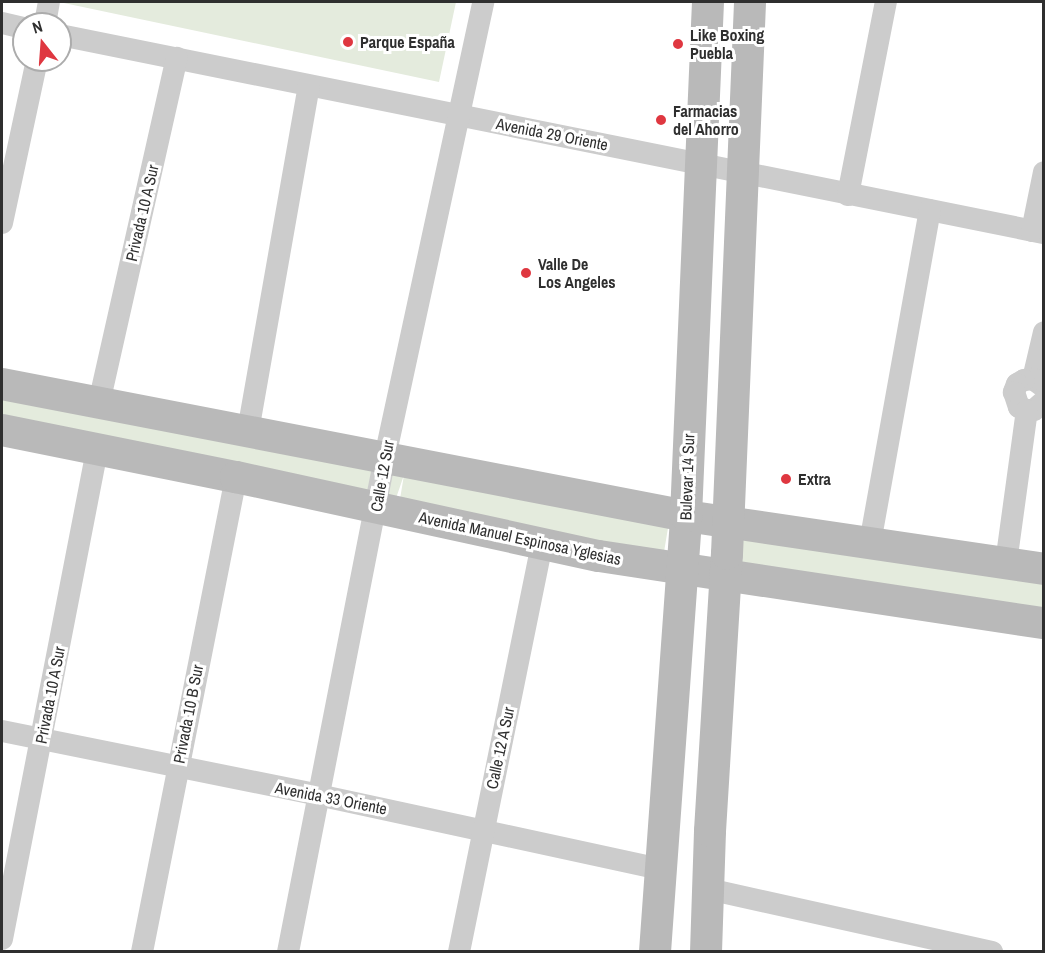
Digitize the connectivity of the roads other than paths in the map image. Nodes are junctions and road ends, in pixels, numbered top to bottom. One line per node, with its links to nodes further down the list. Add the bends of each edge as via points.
1 (483, 2): 9 (street, Calle 12 Sur)
2 (708, 2): 10 (main road, Bulevar 14 Sur)
3 (750, 2): 11 (main road)
4 (886, 2): 13 (street)
5 (72, 37): 6 (street, Avenida 29 Oriente)
6 (177, 58): 8 (street, Avenida 29 Oriente); 20 (street, Privada 10 A Sur)
7 (34, 72): 15 (street)
8 (309, 86): 9 (street, Avenida 29 Oriente); 23 (street)
9 (457, 116): 10 (street, Avenida 29 Oriente); 25 (street, Calle 12 Sur)
10 (700, 162): 11 (street, Avenida 29 Oriente); 28 (main road, Bulevar 14 Sur)
11 (742, 171): 13 (street, Avenida 29 Oriente); 29 (main road)
12 (1044, 172): 16 (street)
13 (848, 195): 14 (street, Avenida 29 Oriente)
14 (930, 210): 16 (street, Avenida 29 Oriente); 30 (street)
15 (2, 224)
16 (1038, 232)
17 (1044, 332): 18 (street)
18 (1038, 383): 21 (street, via 1024,380 1014,392 1020,407)
19 (2, 384): 20 (main road)
20 (99, 403): 23 (main road)
21 (1035, 406): 32 (street)
22 (2, 430): 24 (main road, Avenida Manuel Espinosa Yglesias)
23 (248, 431): 25 (main road)
24 (97, 450): 26 (main road, Avenida Manuel Espinosa Yglesias); 38 (street, Privada 10 A Sur)
25 (385, 457): 27 (street, Calle 12 Sur); 28 (main road)
26 (236, 477): 27 (main road, Avenida Manuel Espinosa Yglesias); 39 (street, Privada 10 B Sur)
27 (377, 507): 31 (main road, Avenida Manuel Espinosa Yglesias); 40 (street, Calle 12 Sur)
28 (686, 516): 29 (main road); 33 (main road, Bulevar 14 Sur)
29 (728, 522): 30 (main road); 35 (main road)
30 (870, 543): 32 (main road)
31 (542, 544): 33 (main road, Avenida Manuel Espinosa Yglesias); 42 (street, Calle 12 A Sur)
32 (1006, 564): 34 (main road)
33 (683, 569): 35 (main road, Avenida Manuel Espinosa Yglesias); 41 (main road, Bulevar 14 Sur)
34 (1044, 569)
35 (726, 574): 36 (main road, Avenida Manuel Espinosa Yglesias); 43 (main road)
36 (1044, 622)
37 (2, 731): 38 (street, Avenida 33 Oriente)
38 (42, 740): 39 (street, Avenida 33 Oriente); 46 (street, Privada 10 A Sur)
39 (177, 768): 40 (street, Avenida 33 Oriente); 47 (street, Privada 10 B Sur)
40 (318, 795): 42 (street, Avenida 33 Oriente); 48 (street, Calle 12 Sur)
41 (662, 827): 43 (main road); 44 (main road, Bulevar 14 Sur)
42 (483, 830): 44 (street, Avenida 33 Oriente); 49 (street, Calle 12 A Sur)
43 (710, 831): 45 (main road)
44 (660, 869): 50 (main road, Bulevar 14 Sur)
45 (708, 889): 51 (main road); 52 (street)
46 (2, 939)
47 (142, 951)
48 (288, 951)
49 (459, 951)
50 (655, 951)
51 (706, 951)
52 (992, 951)

